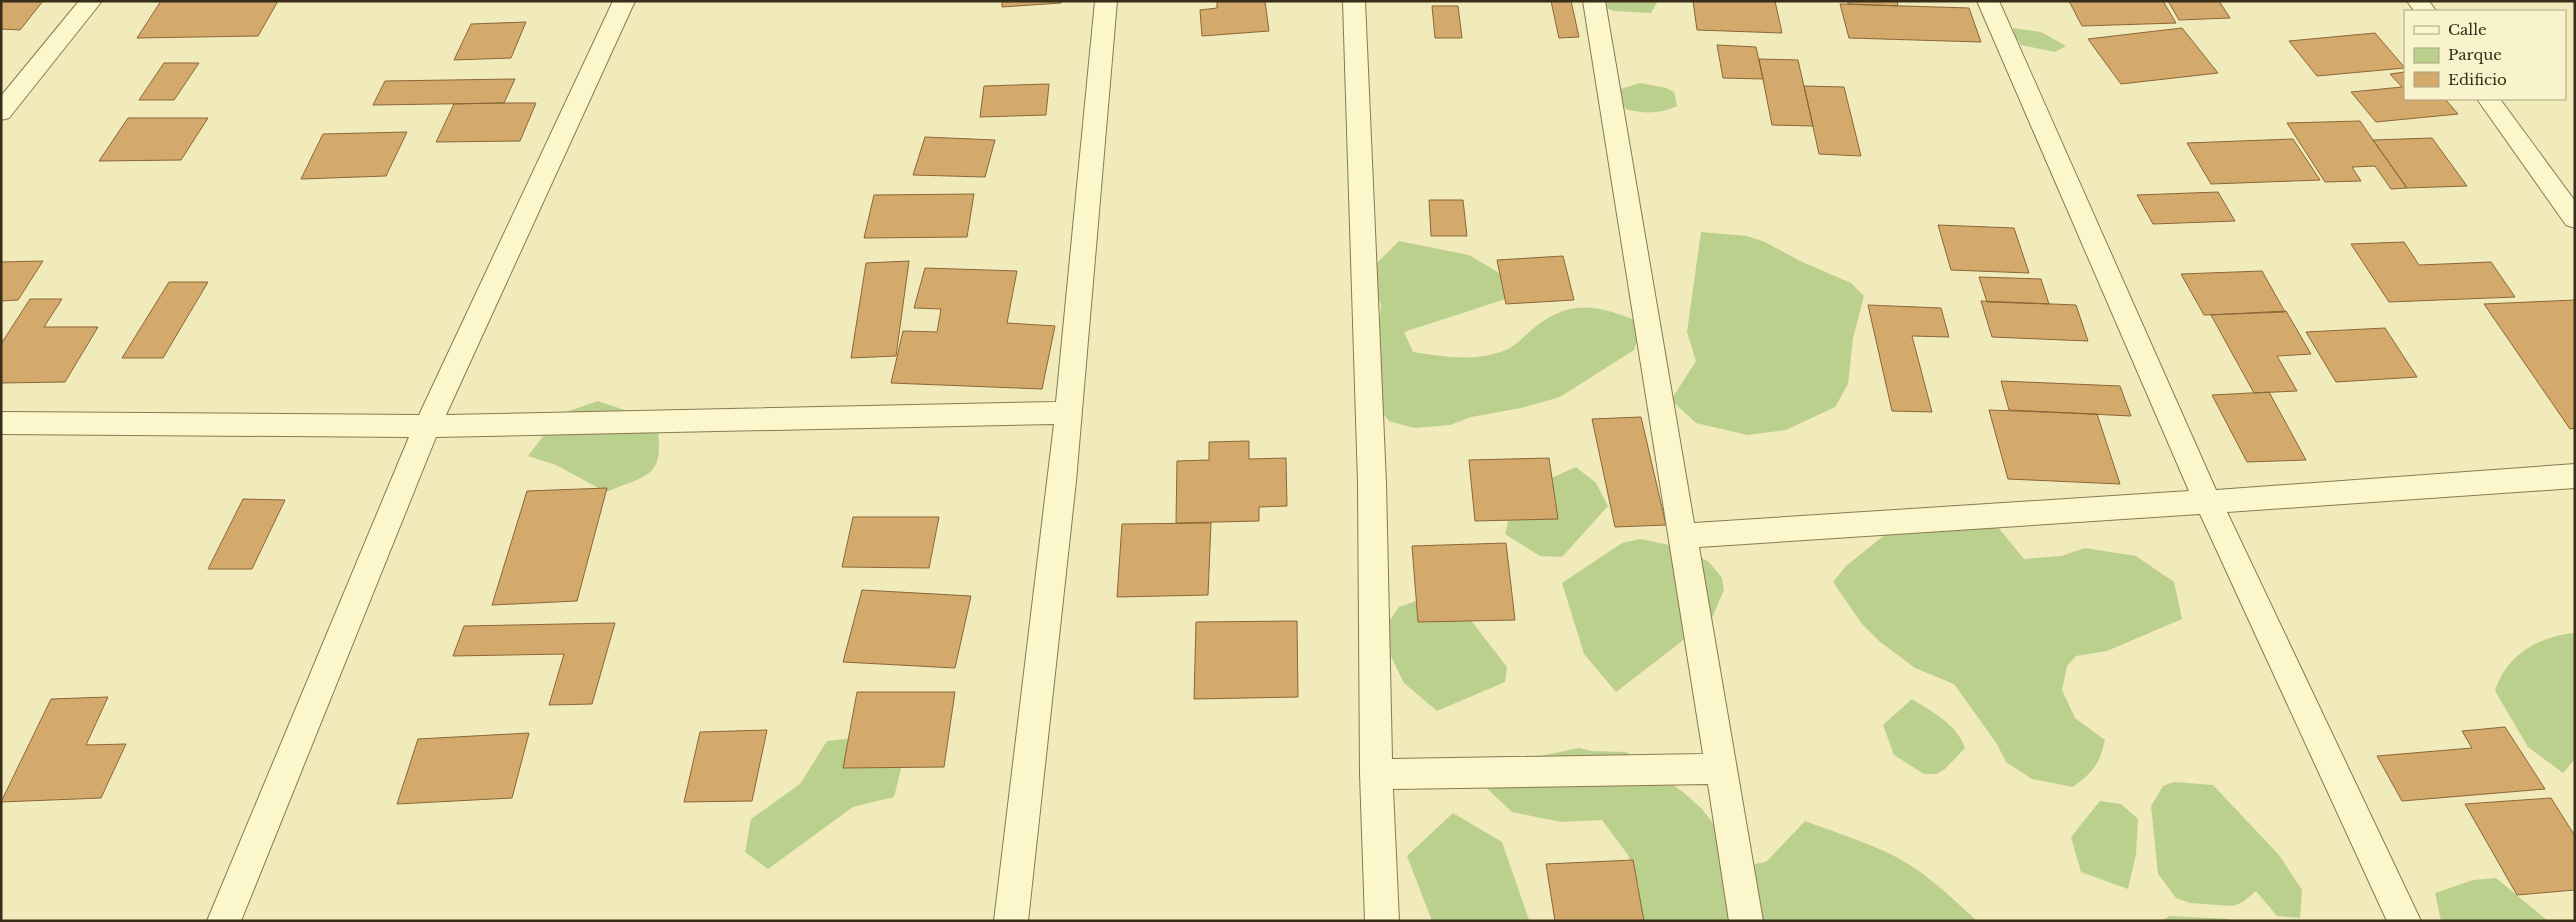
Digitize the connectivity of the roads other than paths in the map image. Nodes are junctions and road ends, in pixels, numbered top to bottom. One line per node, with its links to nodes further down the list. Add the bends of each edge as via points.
1 (91, 1): 8 (street)
2 (624, 1): 12 (street)
3 (1106, 1): 10 (street)
4 (1354, 1): 17 (street, via 1372,483)
5 (1594, 1): 15 (street)
6 (1988, 1): 14 (street)
7 (2489, 100): 9 (street)
8 (1, 112)
9 (2575, 219)
10 (1068, 413): 12 (street); 19 (street)
11 (1, 423): 12 (street)
12 (427, 426): 18 (street)
13 (2575, 476): 14 (street)
14 (2208, 502): 15 (street); 22 (street)
15 (1681, 536): 16 (street)
16 (1720, 769): 17 (street); 21 (street)
17 (1376, 774): 20 (street)
18 (224, 921)
19 (1011, 921)
20 (1382, 921)
21 (1746, 921)
22 (2404, 921)

